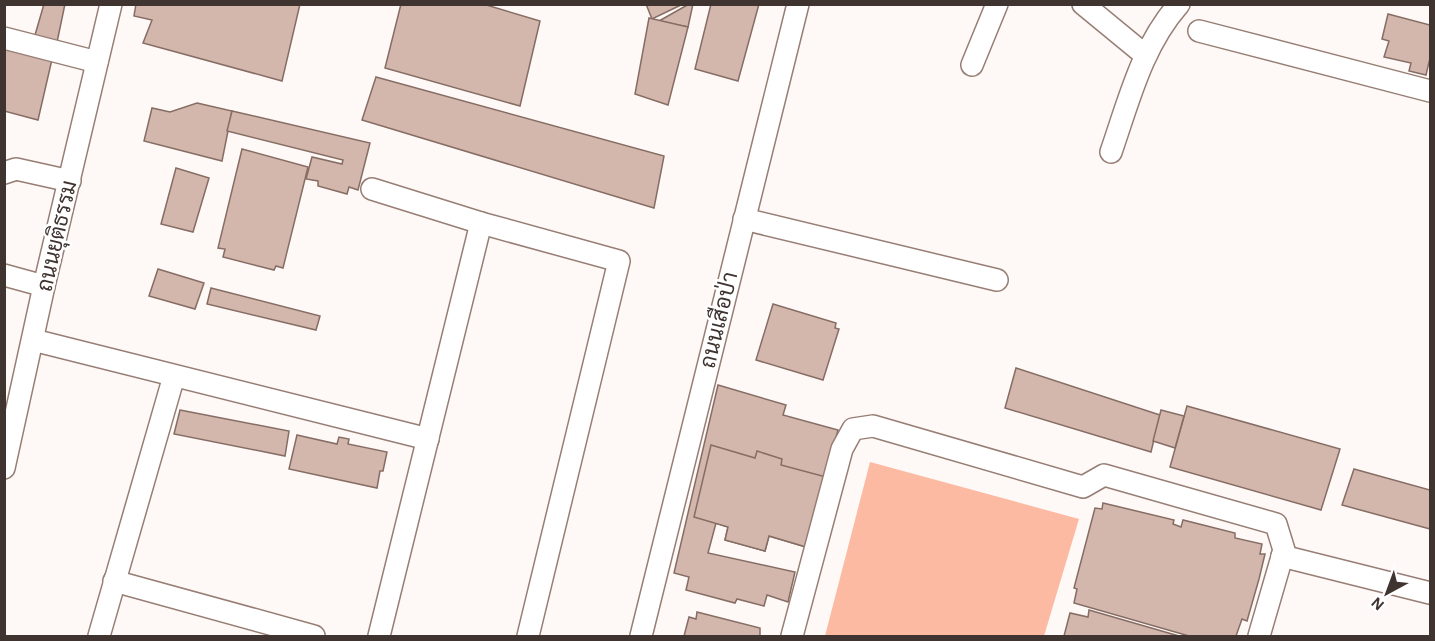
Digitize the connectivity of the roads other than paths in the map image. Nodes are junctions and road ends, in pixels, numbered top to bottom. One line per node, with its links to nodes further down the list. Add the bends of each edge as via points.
1 (111, 4): 9 (street, ถนนยุติธรรม)
2 (798, 4): 16 (street, ถนนเสือป่า)
3 (997, 4): 10 (street)
4 (1083, 4): 8 (street)
5 (1179, 4): 8 (street)
6 (1199, 31): 11 (street)
7 (4, 38): 9 (street)
8 (1145, 55): 12 (street)
9 (97, 62): 14 (street, ถนนยุติธรรม)
10 (972, 65)
11 (1431, 92)
12 (1111, 152)
13 (8, 169): 14 (street)
14 (70, 181): 20 (street, ถนนยุติธรรม)
15 (372, 189): 17 (street)
16 (744, 219): 19 (street); 32 (street, ถนนเสือป่า)
17 (481, 223): 23 (street); 31 (street, via 619,261)
18 (4, 275): 20 (street)
19 (997, 280)
20 (44, 286): 21 (street, ถนนยุติธรรม)
21 (33, 340): 22 (street); 24 (street, ถนนยุติธรรม)
22 (174, 376): 23 (street); 26 (street)
23 (428, 439): 30 (street)
24 (4, 468)
25 (1282, 556): 27 (street); 33 (street, via 1284,549 1276,524 1104,476 1083,487 873,426 853,429 842,449); 34 (street)
26 (114, 581): 28 (street); 29 (street)
27 (1431, 593)
28 (99, 636)
29 (314, 636)
30 (379, 636)
31 (528, 636)
32 (641, 636)
33 (792, 636)
34 (1259, 636)

